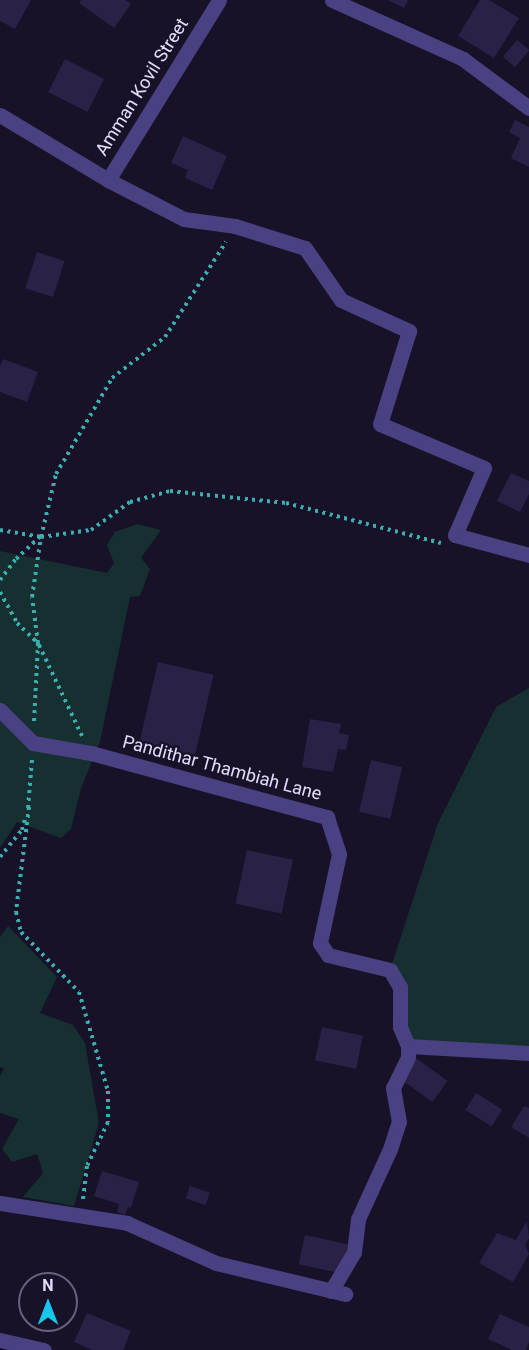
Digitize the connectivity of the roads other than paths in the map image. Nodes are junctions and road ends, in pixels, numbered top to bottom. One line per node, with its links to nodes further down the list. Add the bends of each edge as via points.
1 (219, 0): 5 (street, Amman Kovil Street)
2 (332, 0): 3 (street, via 463,58)
3 (529, 108)
4 (0, 115): 5 (street, Amman Kovil Street)
5 (108, 180): 6 (street, via 184,219 235,226 304,248 341,300 409,331 380,424 484,468 454,535)
6 (529, 555)
7 (0, 710): 8 (street, Pandithar Thambiah Lane, via 33,742 91,753 327,817 339,854 320,942 328,955 390,970 400,987 400,1027)
8 (408, 1046): 9 (street); 10 (street, via 408,1057 393,1088 399,1122 358,1219 354,1252 338,1292 216,1263 127,1223)
9 (529, 1053)
10 (0, 1203)
11 (0, 1340): 12 (street)
12 (44, 1350)

